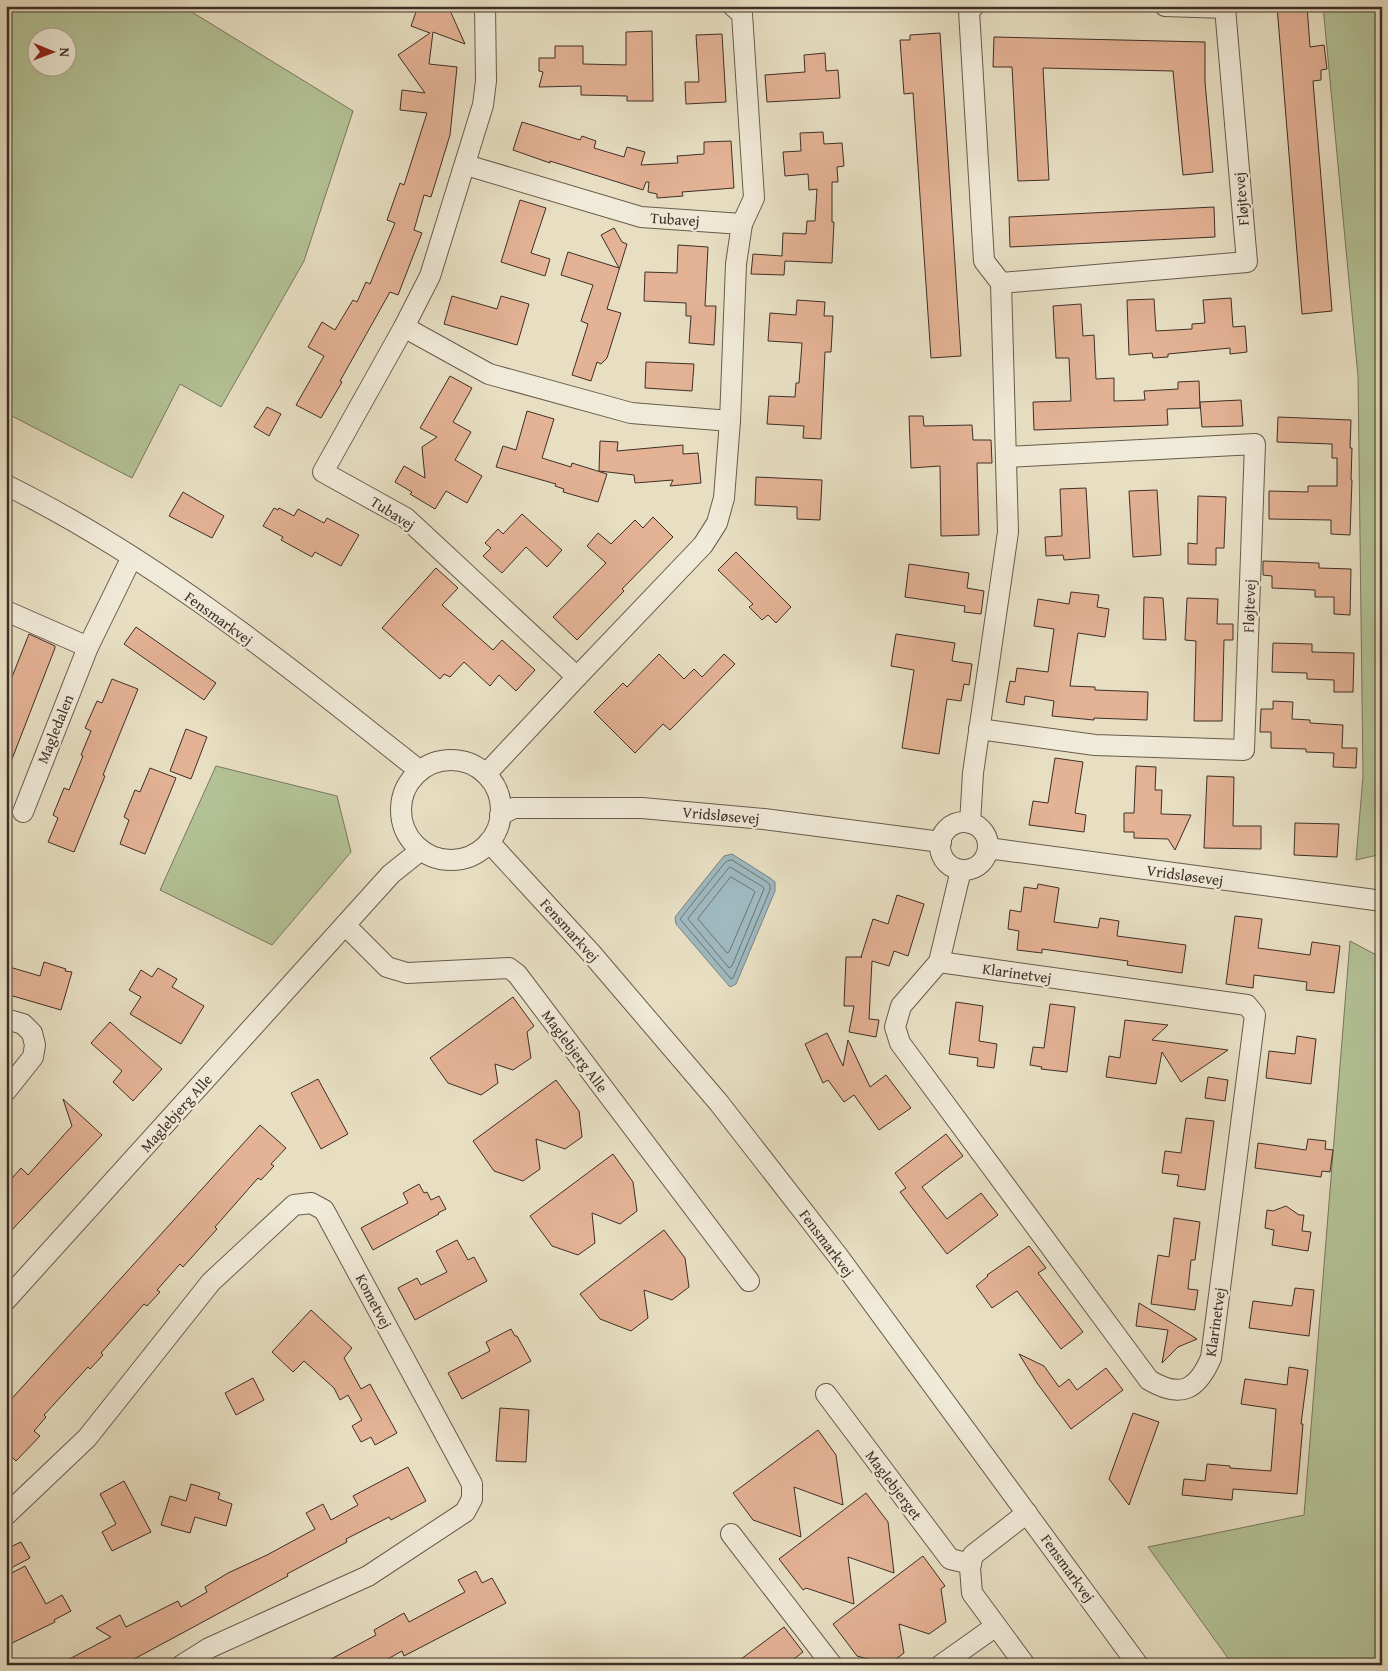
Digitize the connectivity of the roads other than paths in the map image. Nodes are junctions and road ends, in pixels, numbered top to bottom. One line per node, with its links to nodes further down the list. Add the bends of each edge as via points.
1 (485, 6): 5 (street, Tubavej, via 486,81 483,105)
2 (734, 6): 6 (street, via 742,14 754,198)
3 (974, 6): 7 (street, via 969,11 984,261)
4 (1165, 6): 7 (street, Fløjtevej, via 1225,8 1247,262)
5 (466, 165): 6 (street, Tubavej, via 641,217); 8 (street, Tubavej, via 430,276)
6 (742, 224): 9 (street, via 736,264)
7 (1001, 283): 10 (street)
8 (404, 327): 9 (street, via 489,374 631,413); 15 (street, Tubavej, via 323,472 406,518)
9 (730, 421): 15 (street, via 724,498 716,523 703,545)
10 (1006, 457): 16 (street, via 1008,532); 16 (street, Fløjtevej, via 1255,444 1244,750 1095,745)
11 (6, 485): 12 (street, Fensmarkvej)
12 (132, 557): 14 (street, Magledalen); 17 (street, Fensmarkvej, via 286,667)
13 (6, 611): 14 (street)
14 (88, 646): 19 (street, Magledalen)
15 (577, 677): 18 (street)
16 (979, 729): 21 (street)
17 (420, 771): 18 (street, via 446,760 461,761); 25 (street, via 409,782 401,811 403,826 410,840)
18 (486, 774): 20 (street, via 500,800)
19 (22, 812)
20 (500, 815): 22 (street, via 497,829); 23 (street, Vridsløsevej, via 514,808 642,808 764,819)
21 (970, 823): 23 (street, via 953,825); 24 (street, via 981,829)
22 (489, 842): 25 (street, via 478,852 449,860); 35 (street, Fensmarkvej, via 591,953 719,1103 838,1256)
23 (941, 842): 26 (street, via 947,864)
24 (988, 848): 26 (street, via 987,856 976,867); 27 (street, Vridsløsevej)
25 (421, 850): 28 (street, Maglebjerg Alle, via 391,874)
26 (961, 870): 29 (street, Klarinetvej)
27 (1382, 901)
28 (345, 925): 32 (street, Maglebjerg Alle, via 387,967 407,972 509,968 517,974); 33 (street, Maglebjerg Alle)
29 (939, 962): 29 (street, Klarinetvej, via 901,1006 895,1027 900,1043 1149,1380 1162,1388 1178,1390 1194,1386 1204,1375 1211,1358 1255,1015 1246,1005)
30 (6, 1019): 31 (street, via 23,1024 32,1033 34,1045 33,1057)
31 (6, 1091)
32 (749, 1281)
33 (6, 1300)
34 (826, 1394): 38 (street, Maglebjerget, via 950,1558)
35 (1027, 1513): 38 (street, via 973,1555); 44 (street, Fensmarkvej)
36 (6, 1515): 40 (street, Kometvej, via 87,1438 211,1282 294,1205 311,1203 324,1210 472,1484 472,1500 465,1512 368,1576 209,1648)
37 (731, 1534): 41 (street)
38 (971, 1564): 39 (street, via 972,1592)
39 (996, 1626): 42 (street); 43 (street)
40 (182, 1665)
41 (832, 1665)
42 (941, 1665)
43 (1025, 1665)
44 (1138, 1665)

